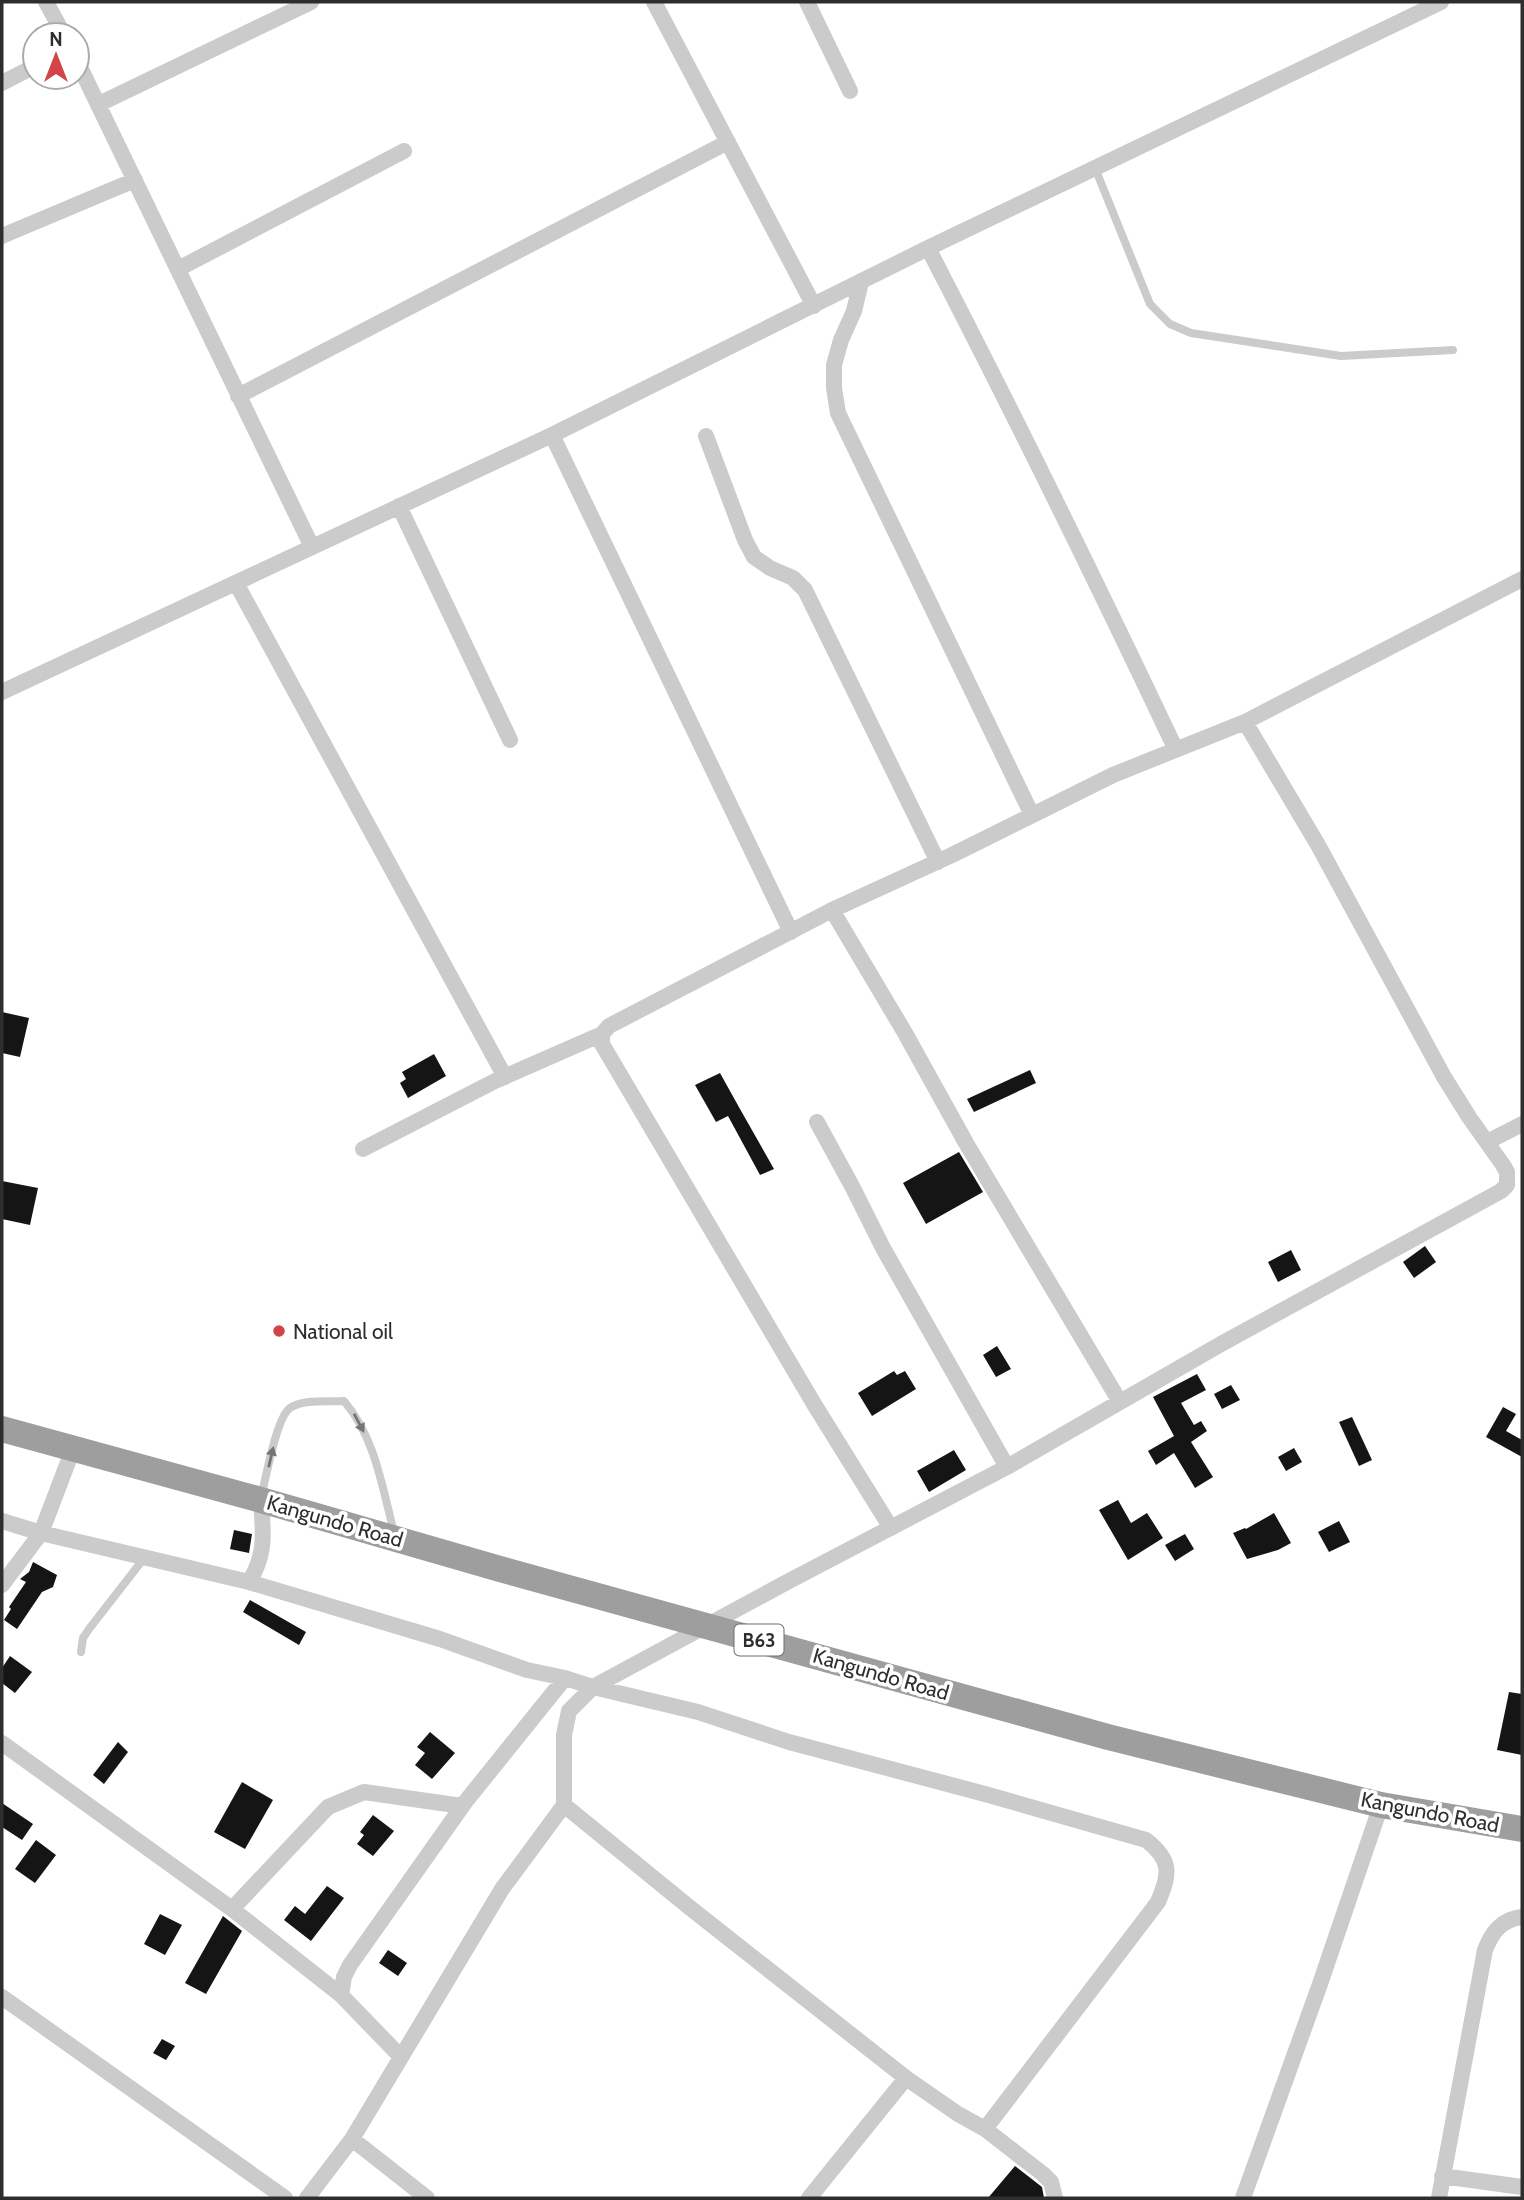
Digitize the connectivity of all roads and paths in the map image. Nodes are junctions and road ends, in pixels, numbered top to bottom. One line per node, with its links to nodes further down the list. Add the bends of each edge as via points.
1 (46, 2): 6 (street)
2 (311, 2): 11 (street)
3 (654, 2): 12 (street)
4 (807, 2): 10 (street)
5 (1441, 2): 14 (street)
6 (56, 21)
7 (21, 73): 8 (street)
8 (2, 83)
9 (91, 88): 11 (street)
10 (849, 91)
11 (99, 104): 15 (street)
12 (728, 142): 20 (street); 22 (street)
13 (404, 151): 18 (street)
14 (1096, 168): 17 (street); 21 (lane, via 1150,304 1170,324 1191,333 1341,356)
15 (135, 180): 16 (street); 18 (street)
16 (2, 236)
17 (928, 248): 19 (street); 32 (street, via 1026,438)
18 (178, 269): 22 (street)
19 (861, 282): 20 (street); 33 (street, via 834,365 838,413)
20 (814, 306): 23 (street)
21 (1453, 350)
22 (238, 396): 26 (street)
23 (552, 435): 25 (street); 36 (street)
24 (706, 436): 34 (street, via 754,557 793,578 805,590)
25 (399, 506): 26 (street); 31 (street)
26 (312, 547): 28 (street)
27 (1522, 579): 30 (street)
28 (236, 583): 29 (street); 38 (street)
29 (2, 692)
30 (1245, 722): 32 (street); 41 (street, via 1318,845 1444,1077)
31 (510, 740)
32 (1176, 750): 33 (street)
33 (1032, 815): 34 (street)
34 (938, 862): 35 (street)
35 (832, 910): 36 (street); 44 (street)
36 (791, 932): 37 (street, via 609,1026)
37 (602, 1034): 38 (street); 50 (street, via 602,1044)
38 (505, 1077): 42 (street)
39 (817, 1122): 47 (street)
40 (1522, 1124): 41 (street)
41 (1487, 1142): 43 (street)
42 (363, 1149)
43 (1515, 1180): 44 (street)
44 (1121, 1402): 47 (street)
45 (2, 1429): 46 (highway, Kangundo Road / B63)
46 (73, 1449): 48 (highway, Kangundo Road / B63); 51 (street)
47 (1007, 1467): 50 (street)
48 (261, 1500): 52 (highway, Kangundo Road / B63); 52 (lane, one-way to 52, via 283,1416 305,1403 344,1401 367,1437); 54 (street, via 264,1537 259,1566)
49 (2, 1521): 51 (street)
50 (891, 1528): 56 (street)
51 (41, 1533): 53 (street); 55 (street)
52 (396, 1538): 56 (highway, Kangundo Road / B63)
53 (145, 1557): 54 (street); 57 (lane, via 89,1629)
54 (249, 1582): 58 (street)
55 (2, 1585)
56 (708, 1626): 59 (street); 62 (highway, Kangundo Road / B63, via 1108,1737)
57 (81, 1652)
58 (565, 1678): 59 (street); 63 (street)
59 (593, 1687): 61 (street, via 569,1711 564,1735); 71 (street, via 698,1712 789,1742 1146,1840 1159,1850 1167,1881 1158,1902)
60 (2, 1743): 65 (street)
61 (564, 1805): 69 (street, via 502,1889); 70 (street)
62 (1381, 1805): 64 (highway, Kangundo Road / B63); 80 (street)
63 (462, 1806): 65 (street, via 364,1791 328,1807); 67 (street, via 349,1965)
64 (1522, 1829)
65 (232, 1909): 67 (street)
66 (1519, 1915): 73 (street, via 1490,1935 1485,1950)
67 (341, 1995): 69 (street)
68 (2, 1997): 75 (street)
69 (401, 2057): 72 (street)
70 (906, 2078): 71 (street); 78 (street)
71 (985, 2129): 79 (street, via 1051,2182)
72 (352, 2139): 76 (street); 77 (street)
73 (1442, 2176): 74 (street); 81 (street)
74 (1522, 2187)
75 (285, 2198)
76 (307, 2198)
77 (427, 2198)
78 (809, 2198)
79 (1055, 2198)
80 (1243, 2198)
81 (1439, 2198)

